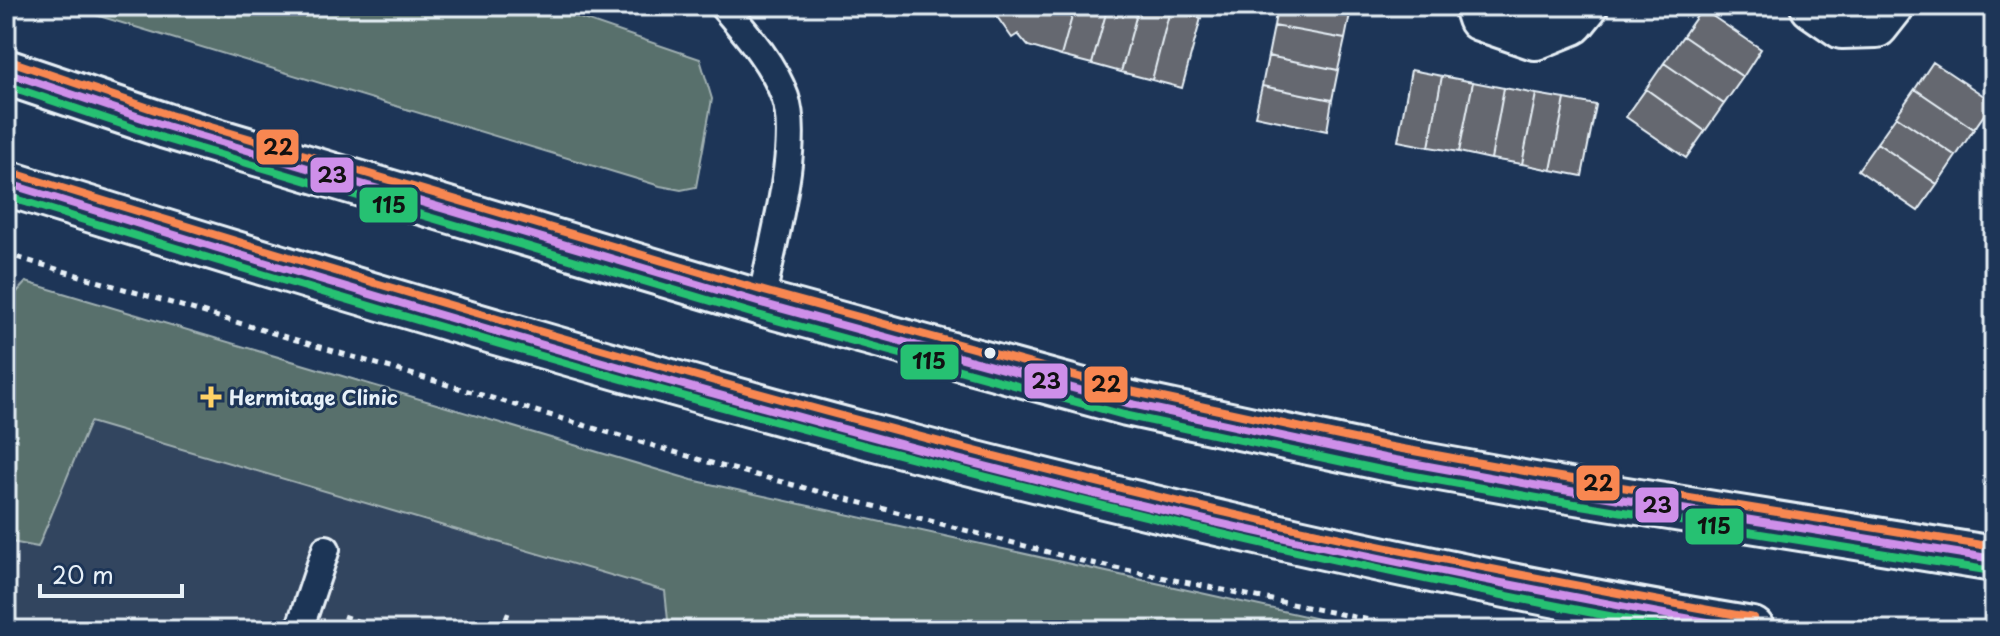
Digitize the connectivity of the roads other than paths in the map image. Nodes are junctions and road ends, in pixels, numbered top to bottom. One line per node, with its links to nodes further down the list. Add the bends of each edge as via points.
1 (723, 6): 10 (lane, via 755,44 786,98 790,155)
2 (1476, 6): 3 (main road, via 1480,18 1535,37 1572,22)
3 (1585, 6)
4 (1813, 6): 5 (main road, via 1842,26 1876,25)
5 (1891, 6)
6 (6, 72): 10 (main road, via 166,126)
7 (6, 183): 9 (main road)
8 (6, 206): 9 (main road)
9 (195, 242): 14 (main road, via 627,371 1005,474 1344,553)
10 (761, 303): 12 (main road, via 1127,403 1384,458)
11 (326, 549): 13 (lane)
12 (1994, 559)
13 (299, 630)
14 (1752, 630)

